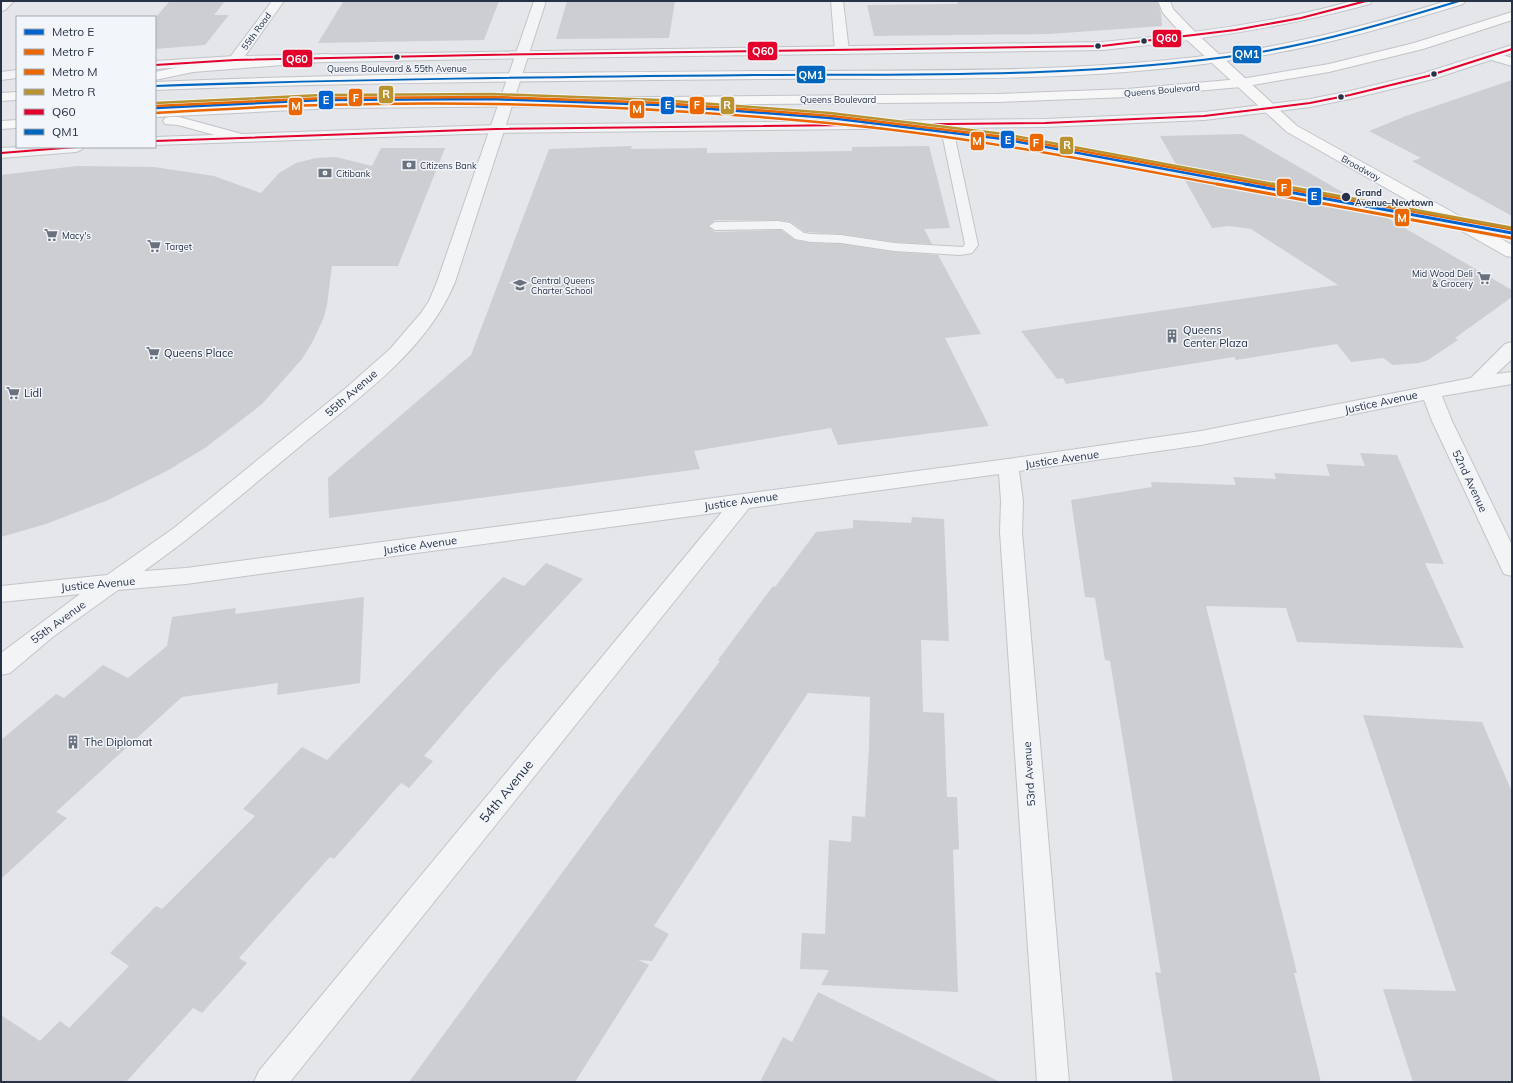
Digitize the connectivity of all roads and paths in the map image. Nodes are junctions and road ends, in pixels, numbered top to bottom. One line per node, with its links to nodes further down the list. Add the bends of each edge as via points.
1 (8, 1): 8 (street)
2 (278, 1): 17 (street, 55th Road)
3 (540, 1): 13 (street, 55th Avenue)
4 (837, 1): 12 (street)
5 (1164, 1): 10 (main road, Broadway, via 1167,10)
6 (1366, 1): 10 (street, via 1289,21)
7 (1459, 1): 16 (main road, via 1342,36)
8 (1, 7)
9 (1512, 16): 24 (main road, Queens Boulevard, via 1393,54 1295,75)
10 (1191, 36): 12 (street, via 1102,46); 16 (main road, Broadway)
11 (1512, 49): 14 (street)
12 (842, 50): 13 (street)
13 (522, 54): 15 (street); 23 (street, 55th Avenue)
14 (1493, 56): 18 (street); 29 (street, via 1404,82 1310,103)
15 (326, 58): 17 (street); 22 (main road, via 193,68)
16 (1214, 59): 23 (main road, via 1078,70); 24 (main road, Broadway)
17 (235, 60): 19 (street)
18 (1512, 62)
19 (156, 65)
20 (16, 74): 21 (street)
21 (1, 76)
22 (156, 76)
23 (514, 77): 25 (main road); 28 (street, 55th Avenue)
24 (1241, 82): 28 (main road, Queens Boulevard, via 1127,94 1037,97); 29 (main road, Broadway)
25 (156, 86)
26 (16, 96): 27 (main road)
27 (1, 97)
28 (506, 102): 30 (main road, Queens Boulevard, via 333,104); 35 (street, 55th Avenue)
29 (1268, 109): 33 (street, via 1204,116 1045,123); 41 (main road, Broadway, via 1292,129)
30 (156, 113)
31 (156, 120): 36 (main road, via 179,121)
32 (16, 124): 34 (main road)
33 (946, 124): 35 (street); 40 (lane, via 972,245 967,250 894,247 841,239 811,238 800,236 786,226 778,225)
34 (1, 125)
35 (496, 129): 36 (street); 49 (street, 55th Avenue, via 488,161 438,301 397,353 182,533)
36 (236, 137): 37 (street)
37 (156, 141)
38 (64, 148): 39 (street)
39 (1, 153)
40 (715, 226)
41 (1512, 252)
42 (1512, 348): 44 (street)
43 (1512, 378): 44 (street, Justice Avenue)
44 (1477, 383): 45 (street, Justice Avenue)
45 (1431, 392): 46 (street, Justice Avenue, via 1201,438); 48 (street, 52nd Avenue, via 1442,421)
46 (1008, 466): 47 (street, Justice Avenue); 53 (street, 53rd Avenue)
47 (743, 501): 49 (street, Justice Avenue, via 186,576); 52 (street, 54th Avenue)
48 (1512, 568)
49 (114, 582): 50 (street, Justice Avenue); 51 (street, 55th Avenue, via 46,630)
50 (1, 594)
51 (1, 666)
52 (270, 1082)
53 (1053, 1082)

